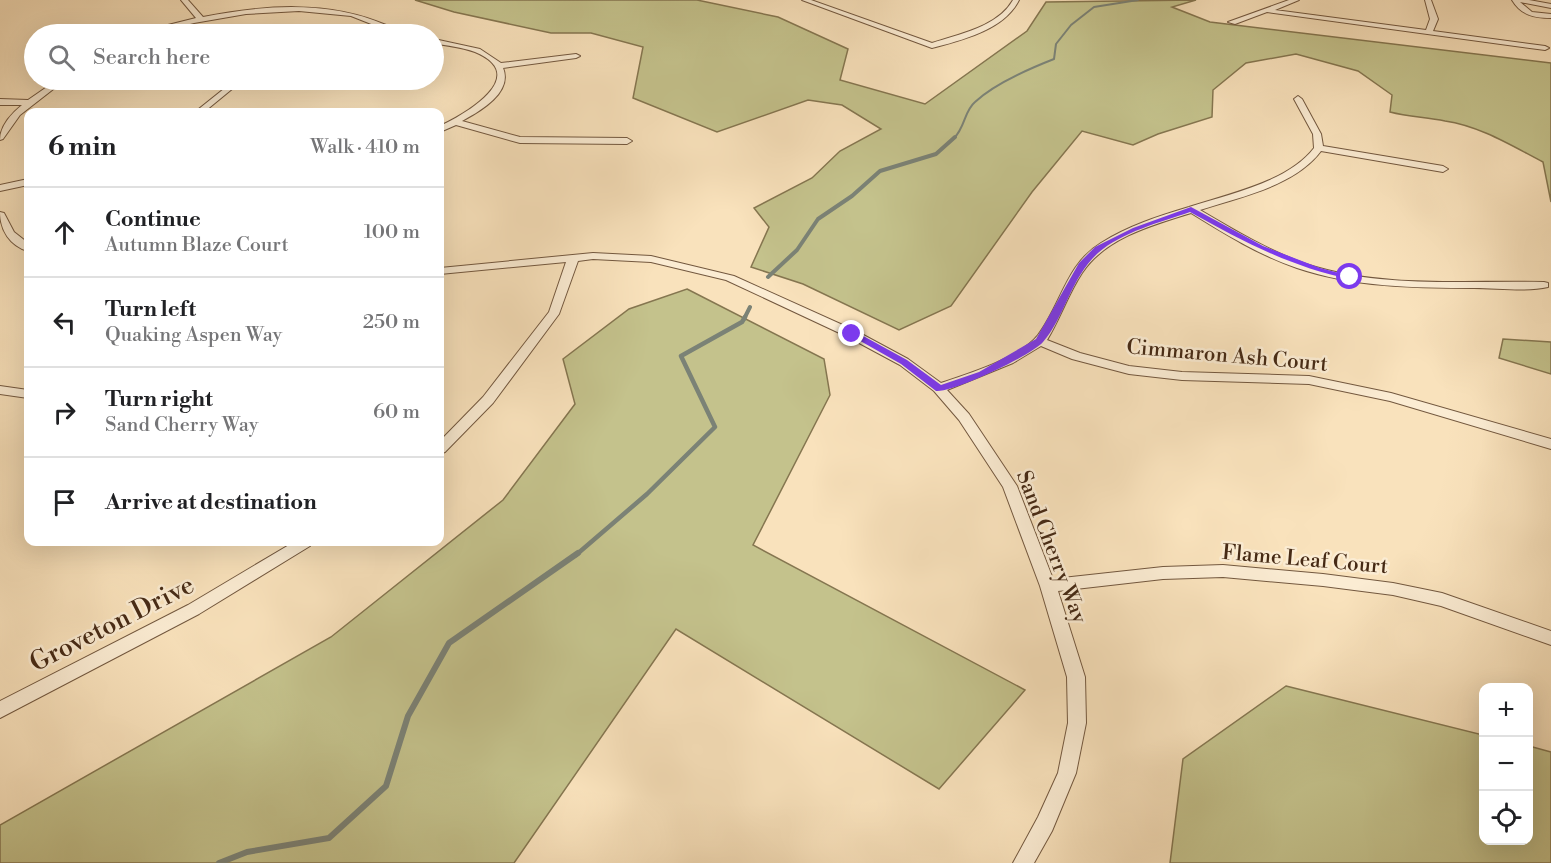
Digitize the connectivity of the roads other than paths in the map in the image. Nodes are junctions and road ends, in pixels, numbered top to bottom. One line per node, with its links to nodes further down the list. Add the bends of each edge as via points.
1 (184, 0): 10 (street)
2 (805, 0): 3 (street, via 932,46 994,23 1014,8)
3 (1016, 0)
4 (1296, 0): 8 (street)
5 (1428, 0): 14 (street, via 1434,19)
6 (1517, 0): 7 (street); 9 (street, via 1526,12)
7 (1551, 6)
8 (1270, 11): 11 (street); 14 (street, via 1326,22)
9 (1551, 16)
10 (200, 18): 12 (street); 13 (street, via 257,9 309,8 368,18)
11 (1232, 22)
12 (178, 24)
13 (381, 24)
14 (1428, 33): 16 (street)
15 (444, 44): 18 (street, via 484,54)
16 (1545, 48)
17 (576, 56): 18 (street)
18 (499, 66): 25 (street, via 498,89 490,99)
19 (48, 90): 23 (street)
20 (226, 90): 24 (street)
21 (1298, 99): 29 (street, via 1317,134)
22 (0, 102): 23 (street)
23 (31, 103): 27 (street, via 17,113)
24 (204, 108)
25 (455, 122): 26 (street); 28 (street, via 520,140)
26 (444, 127)
27 (0, 136)
28 (627, 141)
29 (1319, 148): 30 (street); 33 (street, via 1308,164 1278,180)
30 (1443, 169)
31 (24, 183): 32 (street)
32 (0, 188)
33 (1191, 209): 38 (street, via 1260,248 1318,270 1399,281); 39 (street, via 1135,229 1098,249 1083,263)
34 (0, 215): 35 (street, via 10,234)
35 (24, 245)
36 (573, 258): 37 (street, Sand Cherry Way); 40 (street, Sand Cherry Way, via 651,259 730,278 852,334 904,362); 44 (street, via 555,312 484,406)
37 (444, 271)
38 (1544, 285)
39 (1040, 341): 40 (street, via 982,374); 43 (street, Cimmaron Ash Court, via 1076,356 1129,370 1182,376 1309,380 1391,397)
40 (939, 388): 46 (street, Sand Cherry Way, via 964,417 1010,486)
41 (0, 390): 42 (street)
42 (24, 393)
43 (1551, 444)
44 (444, 445)
45 (299, 546): 48 (street, Groveton Drive, via 180,619)
46 (1048, 586): 47 (street, Flame Leaf Court, via 1163,573 1223,571 1323,580 1442,600); 49 (street, Sand Cherry Way, via 1076,677 1077,723 1067,773)
47 (1551, 638)
48 (0, 710)
49 (1023, 863)

